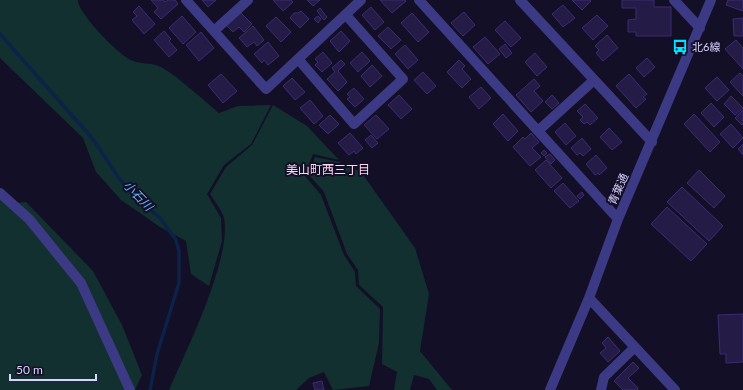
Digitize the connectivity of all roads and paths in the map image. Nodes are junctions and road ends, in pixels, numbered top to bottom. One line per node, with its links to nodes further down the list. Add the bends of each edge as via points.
1 (186, 0): 10 (street)
2 (248, 0): 10 (street)
3 (361, 0): 8 (street)
4 (418, 0): 13 (street)
5 (520, 0): 12 (street)
6 (674, 0): 9 (street)
7 (711, 0): 9 (street, 青葉通)
8 (346, 14): 11 (street); 11 (street, via 403,80 354,124)
9 (700, 28): 14 (street, 青葉通)
10 (214, 31): 11 (street, via 266,89)
11 (298, 59)
12 (594, 80): 13 (street); 14 (street)
13 (538, 131): 16 (street)
14 (652, 142): 16 (street, 青葉通)
15 (0, 193): 19 (street, via 29,219 81,283)
16 (618, 219): 17 (street, 青葉通)
17 (589, 298): 18 (street); 20 (street, 青葉通)
18 (635, 347): 21 (street, via 604,377); 22 (street)
19 (130, 390)
20 (550, 390)
21 (601, 390)
22 (675, 390)

